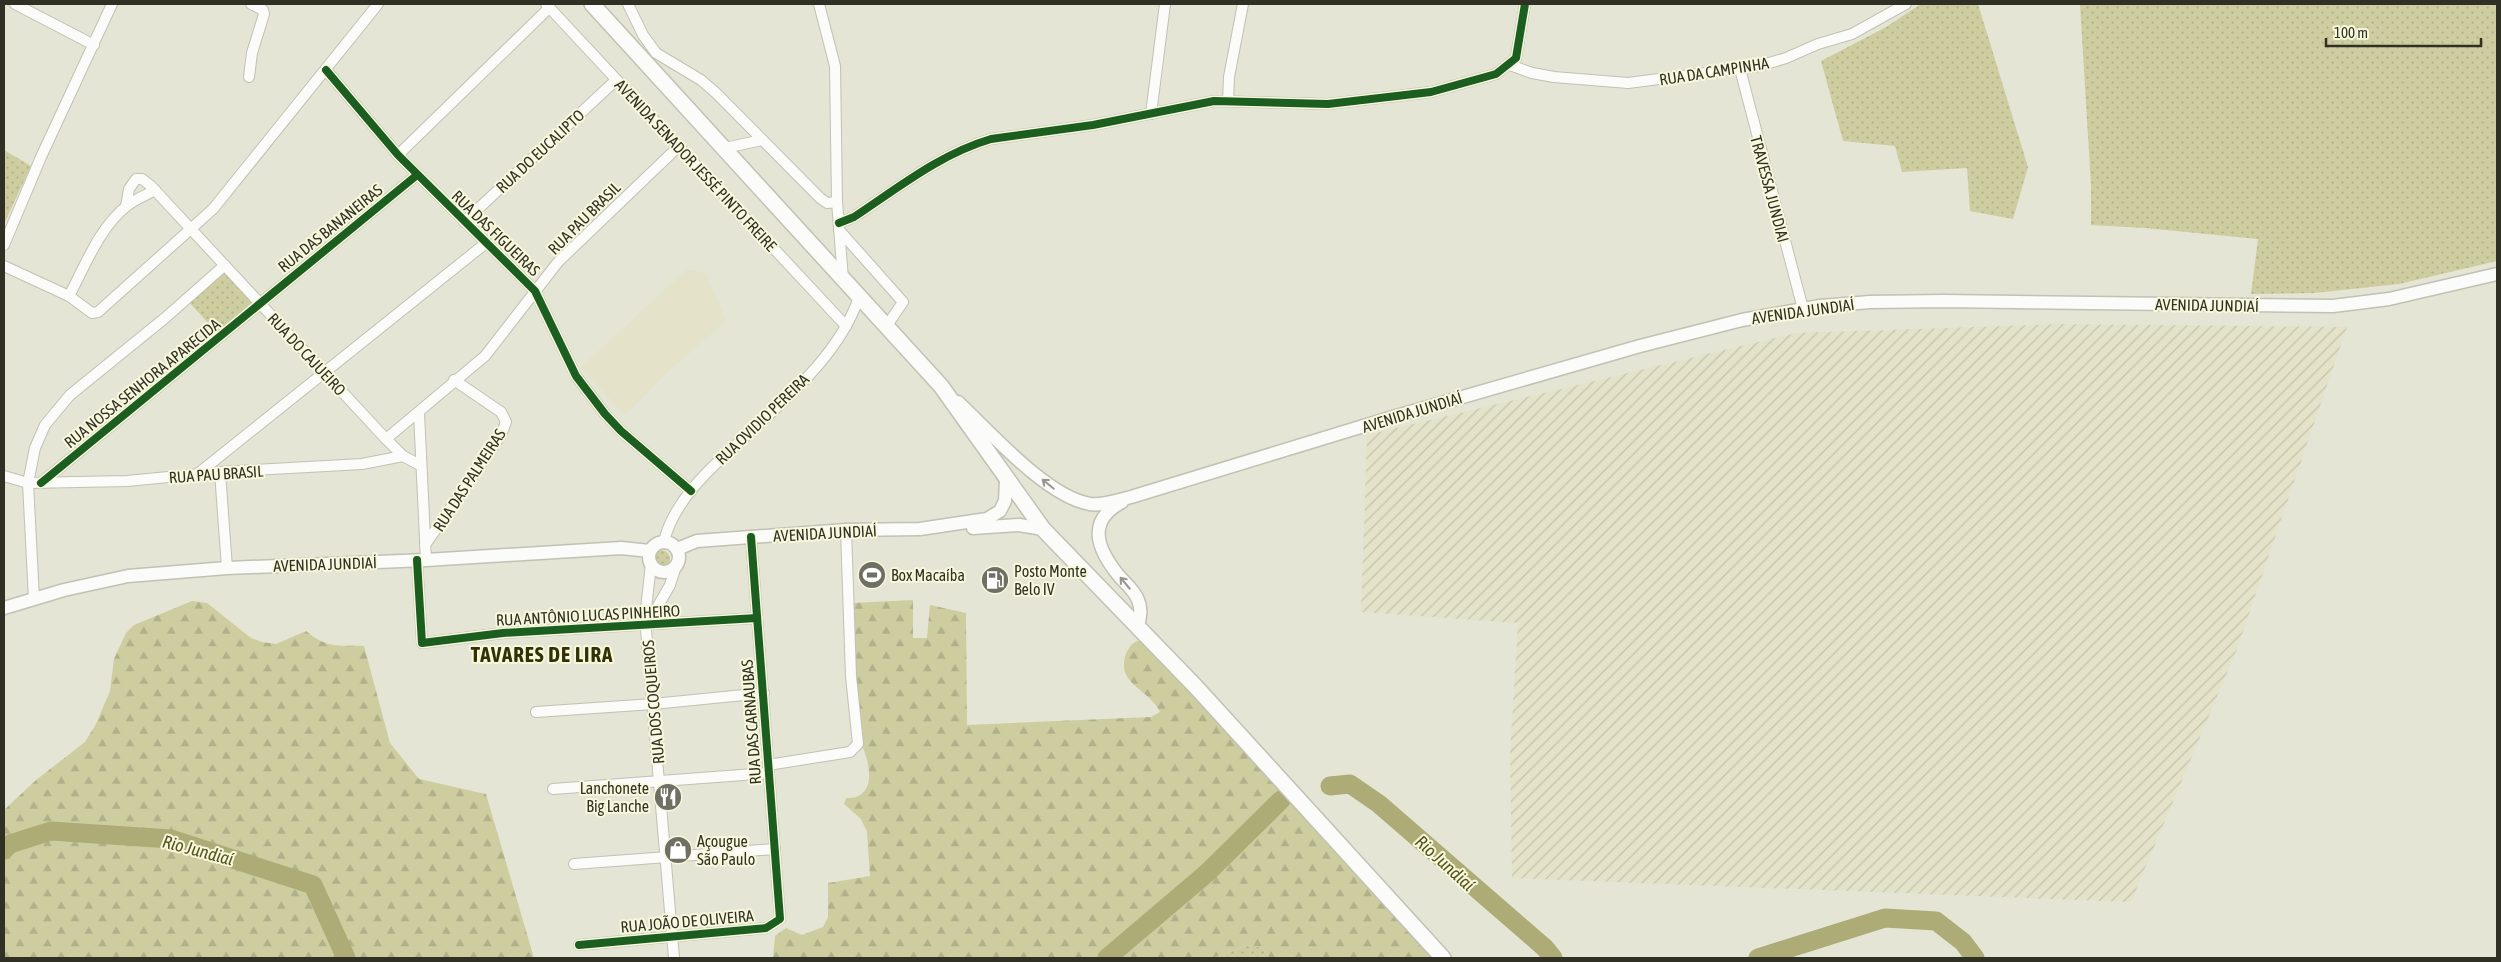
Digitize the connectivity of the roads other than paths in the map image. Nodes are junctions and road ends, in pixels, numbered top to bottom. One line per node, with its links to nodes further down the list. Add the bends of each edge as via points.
1 (15, 4): 13 (street)
2 (112, 4): 13 (street)
3 (251, 4): 18 (street, via 262,10 264,15 252,53)
4 (378, 4): 17 (street)
5 (592, 4): 14 (highway)
6 (628, 4): 14 (street)
7 (819, 4): 28 (street, via 835,66)
8 (1166, 4): 21 (street)
9 (1243, 4): 20 (street, via 1229,77)
10 (1525, 4): 15 (street, via 1520,47)
11 (1906, 4): 16 (street, RUA DA CAMPINHA, via 1836,40 1773,63)
12 (548, 6): 19 (street, AVENIDA SENADOR JESSÉ PINTO FREIRE); 25 (street)
13 (94, 45): 34 (street)
14 (651, 58): 22 (street, via 701,80); 24 (highway)
15 (1510, 64): 16 (street, RUA DA CAMPINHA, via 1554,77 1628,82); 20 (street, via 1496,74 1458,86 1388,98 1301,105)
16 (1740, 69): 43 (street, TRAVESSA JUNDIAI)
17 (326, 70): 25 (street, RUA DAS FIGUEIRAS); 32 (street, via 213,209)
18 (249, 77)
19 (616, 80): 23 (street, AVENIDA SENADOR JESSÉ PINTO FREIRE); 30 (street, RUA DO EUCALIPTO)
20 (1228, 101): 21 (street, via 1201,103)
21 (1151, 114): 31 (street, via 975,144 933,165)
22 (762, 140): 24 (street); 28 (street, via 820,198 827,203)
23 (678, 147): 39 (street, RUA PAU BRASIL, via 582,237); 44 (street, AVENIDA SENADOR JESSÉ PINTO FREIRE)
24 (725, 148): 38 (highway)
25 (398, 154): 26 (street, RUA DAS FIGUEIRAS)
26 (417, 175): 30 (street, RUA DAS FIGUEIRAS); 42 (street, RUA DAS BANANEIRAS)
27 (157, 192): 29 (street); 29 (street, RUA DO CAJUEIRO, via 142,179 136,179 129,189); 32 (street, RUA DO CAJUEIRO)
28 (837, 202): 31 (street)
29 (126, 206): 40 (street, via 106,230)
30 (464, 222): 33 (street, RUA DAS FIGUEIRAS)
31 (839, 226): 38 (street); 45 (street, via 903,302)
32 (191, 228): 35 (street, RUA DO CAJUEIRO); 40 (street, via 98,312 92,313)
33 (486, 243): 39 (street, RUA DAS FIGUEIRAS); 46 (street)
34 (4, 245)
35 (225, 265): 42 (street, RUA DO CAJUEIRO); 57 (street, via 60,405 40,434)
36 (4, 266): 40 (street)
37 (2497, 274): 43 (main road, AVENIDA JUNDIAÍ, via 2390,299 2333,306 1944,301 1870,302)
38 (844, 280): 41 (highway)
39 (535, 290): 47 (street, RUA PAU BRASIL, via 485,356); 59 (street, RUA DAS FIGUEIRAS, via 565,356 589,396 621,431)
40 (69, 296)
41 (858, 297): 44 (street, RUA OVIDIO PEREIRA); 45 (highway)
42 (260, 303): 46 (street, RUA DO CAJUEIRO); 58 (street, RUA NOSSA SENHORA APARECIDA)
43 (1803, 309): 60 (main road, AVENIDA JUNDIAÍ, via 1742,320 1640,346)
44 (846, 326): 59 (street, RUA OVIDIO PEREIRA, via 801,384)
45 (886, 326): 48 (highway)
46 (324, 371): 50 (street, RUA DO CAJUEIRO); 55 (street)
47 (454, 380): 49 (street, RUA PAU BRASIL); 66 (street, RUA DAS PALMEIRAS, via 501,412 506,424 470,483)
48 (940, 386): 56 (highway); 60 (main road, AVENIDA JUNDIAÍ, one-way to 48, via 1092,505 1060,493 1022,463)
49 (419, 412): 50 (street, RUA PAU BRASIL); 52 (street)
50 (386, 439): 51 (street, RUA DO CAJUEIRO)
51 (403, 456): 52 (street, RUA DO CAJUEIRO); 53 (street, RUA PAU BRASIL, via 362,464)
52 (420, 465): 66 (street)
53 (220, 472): 55 (street, RUA PAU BRASIL); 72 (street)
54 (4, 476): 57 (street, RUA PAU BRASIL)
55 (194, 476): 58 (street, RUA PAU BRASIL)
56 (1006, 480): 61 (main road, AVENIDA JUNDIAÍ, via 1005,500 995,515); 62 (highway)
57 (28, 483): 58 (street, RUA PAU BRASIL); 73 (street)
58 (41, 483)
59 (690, 491): 65 (street, RUA OVIDIO PEREIRA)
60 (1131, 497): 77 (main road, AVENIDA JUNDIAÍ, one-way to 60, via 1141,615 1138,598 1109,563 1098,525 1105,514)
61 (945, 526): 62 (main road, AVENIDA JUNDIAÍ, via 968,529 1019,525); 63 (main road, AVENIDA JUNDIAÍ)
62 (1043, 529): 77 (highway)
63 (846, 530): 64 (main road, AVENIDA JUNDIAÍ); 81 (street, via 851,676 858,744 850,752)
64 (751, 537): 67 (main road, AVENIDA JUNDIAÍ, via 697,541); 75 (street, RUA DAS CARNAUBAS)
65 (664, 541): 67 (main road); 68 (main road)
66 (425, 545): 69 (street)
67 (678, 549): 71 (main road, via 680,558)
68 (650, 550): 69 (main road, AVENIDA JUNDIAÍ, via 621,548); 70 (main road)
69 (422, 560): 72 (main road, AVENIDA JUNDIAÍ); 76 (street, RUA ANTÔNIO LUCAS PINHEIRO, via 422,642 621,624)
70 (651, 564): 71 (main road, via 662,572); 76 (street, RUA DOS COQUEIROS)
71 (676, 566): 76 (street, RUA DOS COQUEIROS, via 670,585)
72 (227, 568): 73 (main road, AVENIDA JUNDIAÍ, via 101,580)
73 (34, 599): 74 (main road, AVENIDA JUNDIAÍ)
74 (4, 608)
75 (757, 618): 76 (street, RUA ANTÔNIO LUCAS PINHEIRO); 78 (street, RUA DAS CARNAUBAS)
76 (646, 626): 79 (street, RUA DOS COQUEIROS)
77 (1138, 627): 91 (highway)
78 (764, 692): 79 (street); 81 (street, RUA DAS CARNAUBAS)
79 (653, 704): 80 (street); 82 (street, RUA DOS COQUEIROS)
80 (536, 712)
81 (768, 769): 82 (street); 84 (street, RUA DAS CARNAUBAS)
82 (660, 782): 83 (street); 85 (street, RUA DOS COQUEIROS)
83 (553, 789)
84 (775, 849): 85 (street); 87 (street, RUA DAS CARNAUBAS)
85 (667, 858): 86 (street); 88 (street, RUA DOS COQUEIROS)
86 (574, 864)
87 (779, 904): 88 (street, RUA JOÃO DE OLIVEIRA, via 780,919 766,928)
88 (672, 935): 89 (street, RUA JOÃO DE OLIVEIRA); 90 (street, RUA DOS COQUEIROS)
89 (579, 945)
90 (674, 958)
91 (1443, 958)

